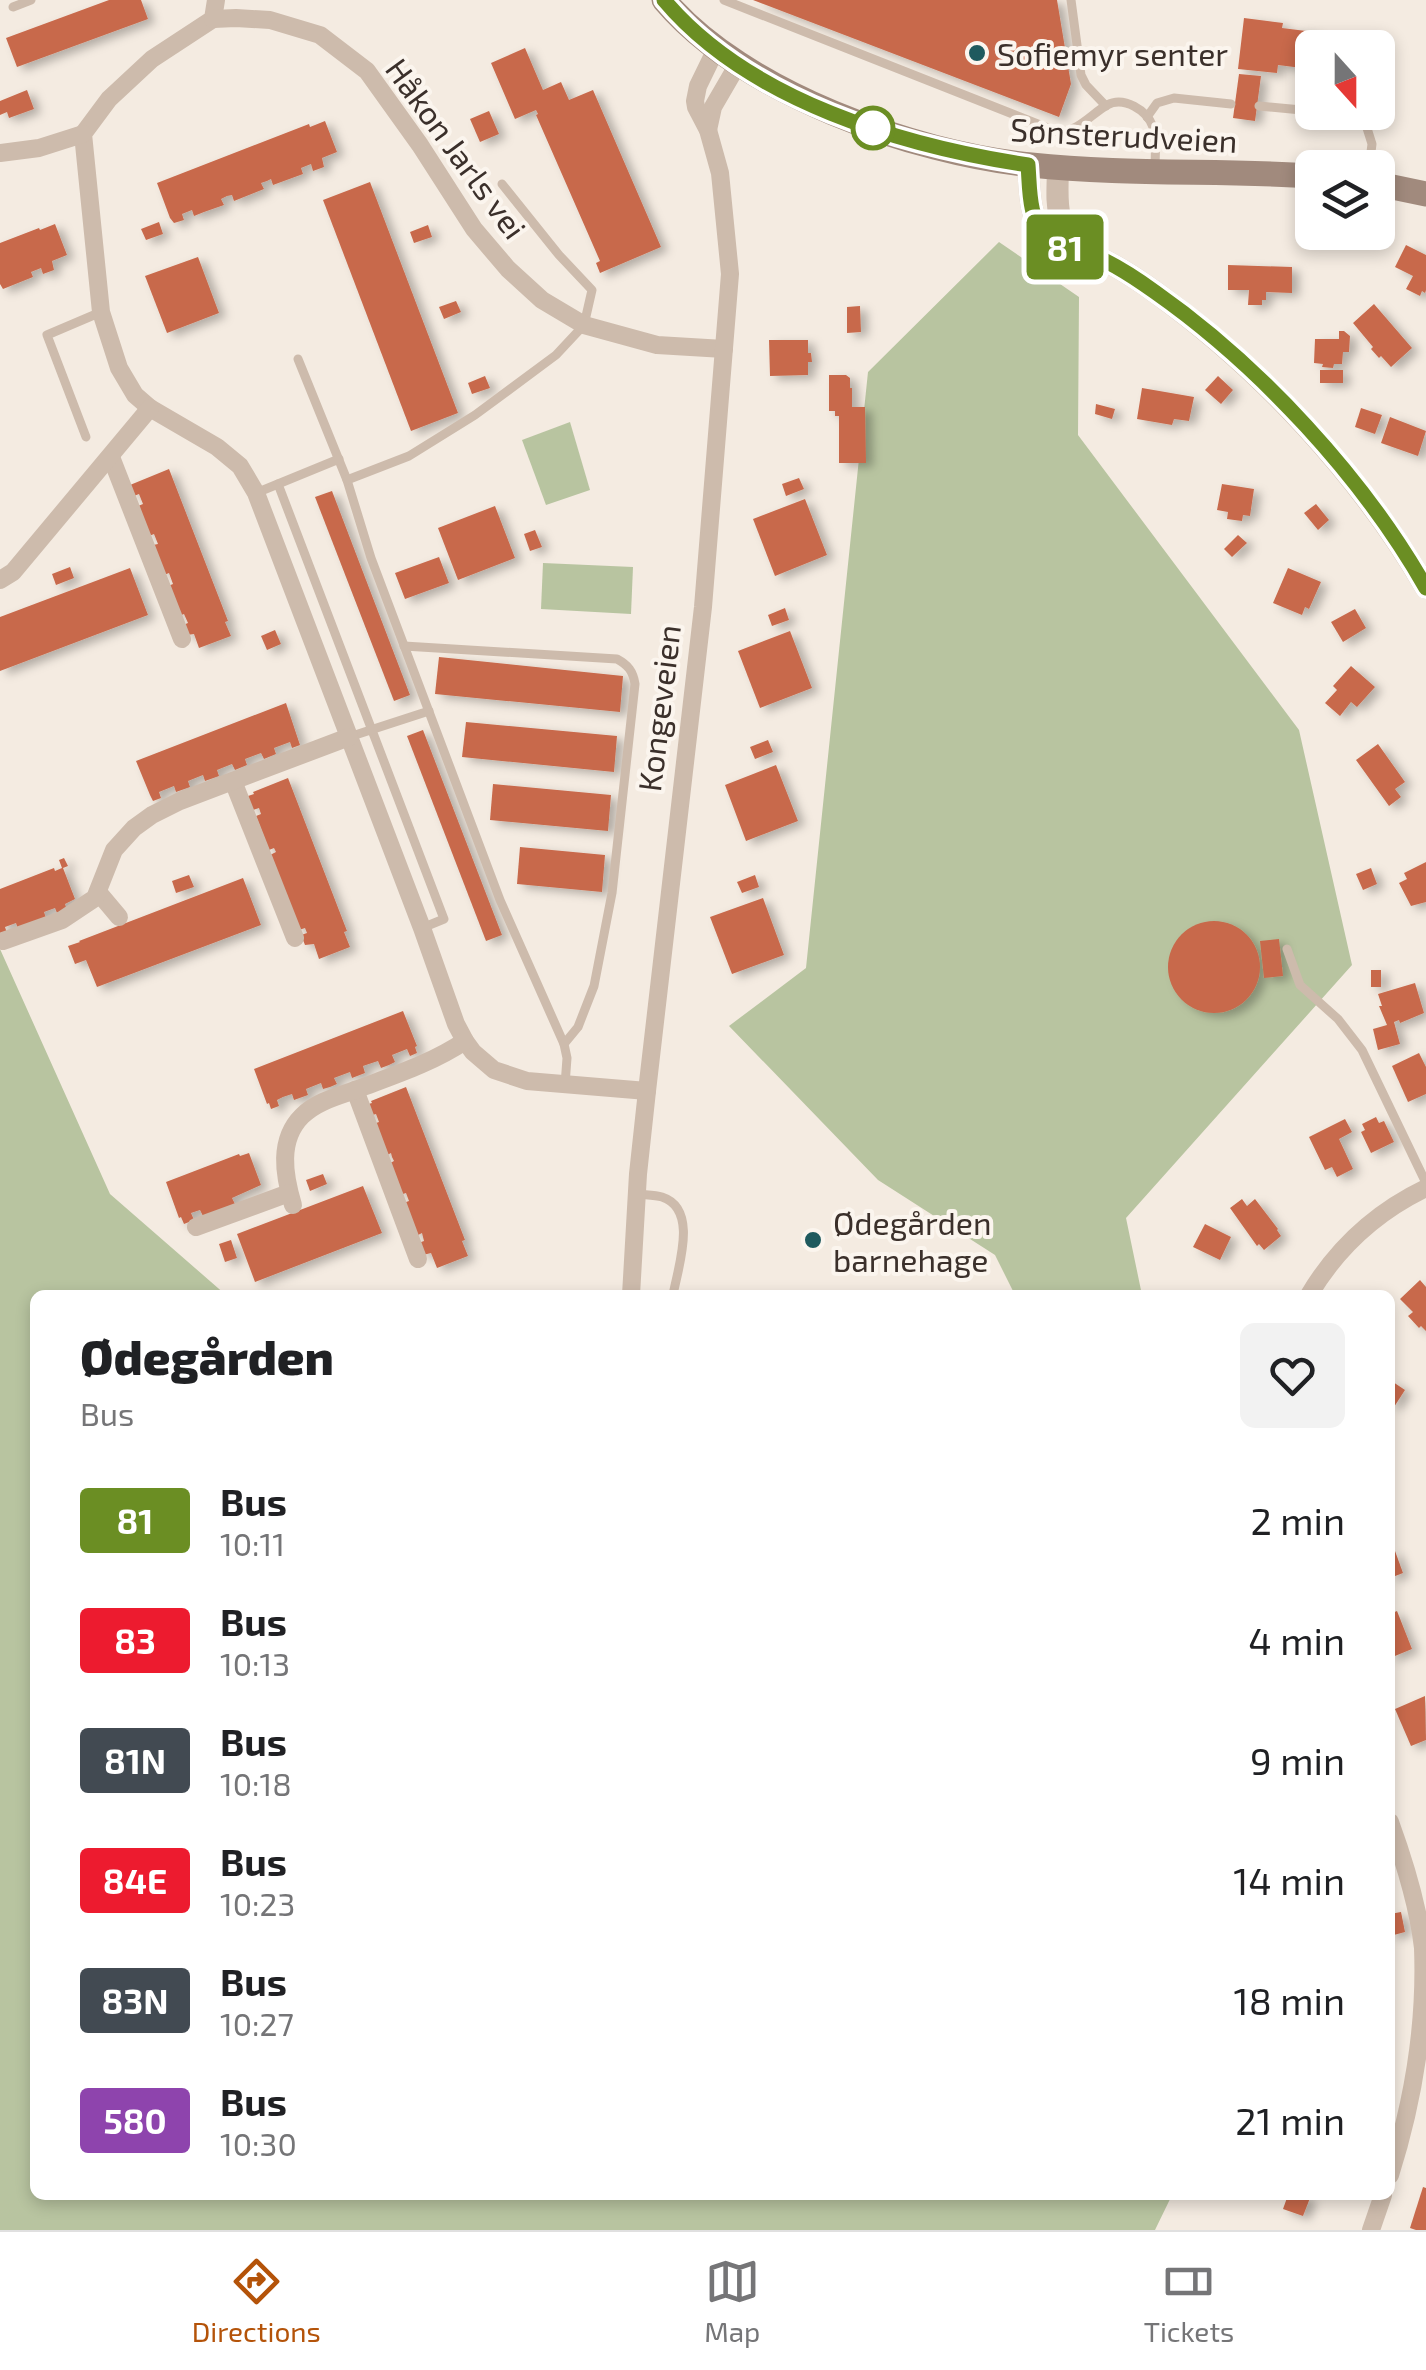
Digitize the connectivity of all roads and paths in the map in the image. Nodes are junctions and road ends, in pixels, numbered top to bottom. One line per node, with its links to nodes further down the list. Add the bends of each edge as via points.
1 (31, 0): 5 (lane)
2 (664, 0): 7 (main road)
3 (724, 0): 10 (lane, via 1058,132 1074,130)
4 (1071, 0): 10 (lane, via 1080,75)
5 (13, 7)
6 (214, 9): 15 (street, via 108,100); 26 (street, Håkon Jarls vei, via 320,35 367,71 508,270)
7 (716, 49): 8 (main road, Sønsterudveien); 14 (street, Kongeveien, via 695,94)
8 (738, 64): 14 (street); 17 (main road, Sønsterudveien, via 860,124)
9 (1231, 104): 13 (lane, via 1174,98)
10 (1106, 106): 13 (lane, via 1130,104)
11 (1258, 106): 12 (lane)
12 (1295, 109)
13 (1147, 116): 19 (lane)
14 (708, 130): 27 (street, Kongeveien, via 728,243)
15 (82, 134): 16 (street); 25 (street)
16 (0, 153)
17 (1028, 165): 18 (main road, Sønsterudveien); 24 (street, via 1038,227 1057,245)
18 (1058, 168): 19 (main road, Sønsterudveien); 24 (street, via 1059,218)
19 (1155, 171): 20 (main road, Sønsterudveien)
20 (1295, 175)
21 (502, 184): 26 (lane, via 592,290)
22 (1395, 188): 23 (main road)
23 (1426, 194)
24 (1082, 251): 37 (street, via 1162,297 1263,382 1355,485)
25 (101, 312): 29 (street, via 119,368); 30 (lane, via 46,335)
26 (584, 325): 27 (street, Håkon Jarls vei, via 657,345); 33 (lane, via 556,355 474,416 409,456)
27 (724, 349): 54 (street, Kongeveien, via 702,607)
28 (298, 359): 32 (lane)
29 (150, 408): 31 (street); 35 (street, via 217,447 240,466)
30 (86, 437)
31 (111, 457): 36 (street, via 14,572); 38 (street)
32 (339, 459): 33 (lane); 34 (lane)
33 (347, 480): 39 (lane)
34 (278, 484): 35 (lane); 41 (lane)
35 (256, 493): 42 (street)
36 (0, 580)
37 (1426, 588)
38 (182, 639)
39 (404, 646): 40 (lane); 51 (lane, via 617,659 633,674 612,893 594,986)
40 (429, 712): 41 (lane); 51 (lane, via 500,900)
41 (372, 730): 42 (lane); 46 (lane, via 444,919)
42 (349, 738): 43 (street); 46 (street)
43 (234, 781): 44 (street, via 171,804 134,828 114,850); 47 (street)
44 (98, 892): 45 (street); 48 (street, via 62,920)
45 (119, 917)
46 (422, 928): 50 (street)
47 (295, 938)
48 (3, 941)
49 (1286, 949): 55 (lane, via 1300,985 1362,1050)
50 (465, 1041): 52 (street, via 494,1070); 53 (street)
51 (564, 1044): 52 (lane)
52 (565, 1084): 54 (street)
53 (355, 1090): 57 (street, via 320,1103 297,1122 284,1162 291,1199); 58 (street)
54 (646, 1091): 56 (street, Kongeveien)
55 (1426, 1186): 61 (street, via 1359,1232)
56 (637, 1194): 59 (street, Kongeveien); 60 (lane, via 664,1197 679,1208 685,1227)
57 (196, 1227)
58 (418, 1259)
59 (631, 1290)
60 (674, 1290)
61 (1312, 1290)
62 (1395, 1838): 63 (street)
63 (1424, 1949): 64 (street, via 1420,2051)
64 (1395, 2157)
65 (1382, 2200): 66 (street)
66 (1371, 2230)

